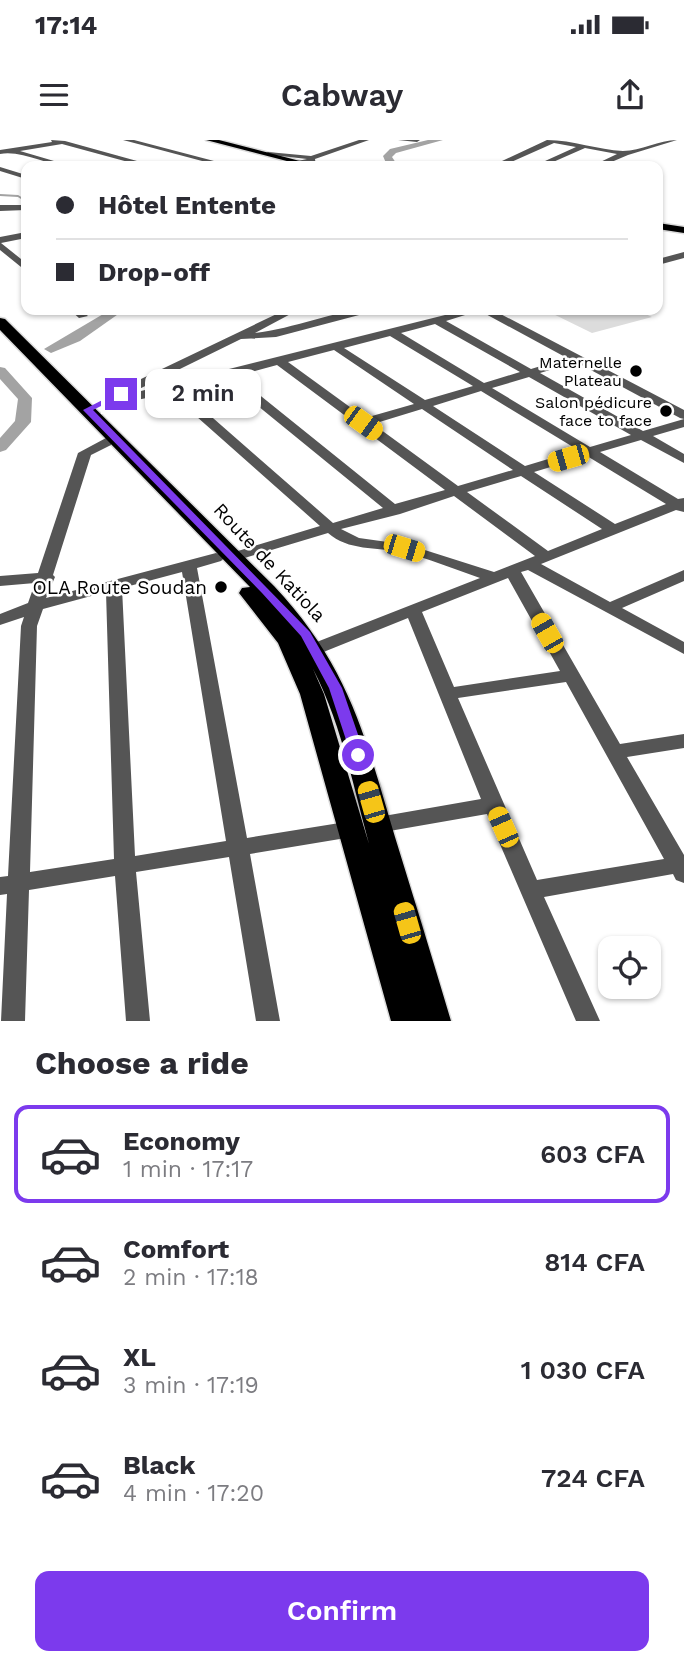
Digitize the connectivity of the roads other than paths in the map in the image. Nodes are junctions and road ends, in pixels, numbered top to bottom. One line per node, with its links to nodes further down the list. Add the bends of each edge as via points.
1 (54, 140): 11 (street)
2 (79, 140): 11 (street)
3 (127, 140): 21 (street)
4 (210, 140): 16 (main road)
5 (366, 140): 26 (street)
6 (401, 140): 7 (street)
7 (417, 140)
8 (553, 140): 13 (street); 27 (street)
9 (598, 140): 13 (street)
10 (674, 140): 15 (street)
11 (64, 142): 14 (street); 20 (street)
12 (283, 145): 17 (street)
13 (584, 146): 15 (street); 28 (street)
14 (3, 149): 19 (street)
15 (625, 153): 29 (street)
16 (268, 154): 17 (street); 22 (main road)
17 (292, 154): 18 (street); 23 (street)
18 (301, 155): 24 (main road); 25 (main road)
19 (48, 161)
20 (133, 161)
21 (209, 161)
22 (278, 161)
23 (281, 161)
24 (282, 161)
25 (310, 161)
26 (314, 161)
27 (506, 161)
28 (550, 161)
29 (607, 161)
30 (0, 169): 31 (street)
31 (21, 175)
32 (5, 208): 33 (street)
33 (21, 219)
34 (663, 227): 35 (main road)
35 (684, 230)
36 (21, 236): 37 (street)
37 (0, 240)
38 (0, 245): 40 (street)
39 (684, 255): 41 (street)
40 (21, 260)
41 (663, 261)
42 (21, 262): 43 (street)
43 (0, 264)
44 (282, 315): 52 (street)
45 (353, 315): 52 (street, via 276,334)
46 (456, 315): 48 (street)
47 (496, 315): 54 (street)
48 (436, 320): 50 (street); 56 (street)
49 (0, 322): 61 (highway, Route de Katiola)
50 (392, 332): 53 (street); 58 (street)
51 (0, 335): 61 (highway, Route de Katiola)
52 (235, 337): 61 (street)
53 (335, 346): 55 (street); 60 (street)
54 (578, 358): 56 (street); 62 (street)
55 (279, 361): 57 (street); 63 (street)
56 (530, 373): 58 (street); 65 (street)
57 (228, 375): 59 (street); 72 (street)
58 (482, 387): 60 (street); 67 (street)
59 (172, 389): 61 (street); 73 (street)
60 (423, 405): 63 (street); 69 (street)
61 (89, 409): 66 (highway, Route de Katiola); 76 (highway, Route de Katiola)
62 (684, 415)
63 (363, 423): 70 (street)
64 (684, 423): 65 (street)
65 (643, 436): 67 (street); 68 (street)
66 (106, 442): 76 (highway, Route de Katiola); 80 (street, via 85,453)
67 (590, 452): 69 (street); 71 (street)
68 (684, 459)
69 (524, 471): 70 (street); 74 (street)
70 (457, 491): 72 (street); 75 (street)
71 (682, 505): 74 (street)
72 (395, 511): 73 (street)
73 (330, 530): 76 (street); 81 (street, via 348,541 404,548)
74 (613, 530): 75 (street)
75 (546, 556): 78 (street)
76 (225, 558): 77 (street); 88 (highway, Route de Katiola, via 294,621); 96 (highway, Route de Katiola, via 289,641 312,694)
77 (188, 566): 83 (street); 97 (street)
78 (520, 567): 81 (street); 85 (street); 90 (street)
79 (684, 576): 85 (street)
80 (47, 577): 82 (street); 84 (street)
81 (494, 577): 86 (street)
82 (0, 581)
83 (114, 585): 84 (street); 98 (street)
84 (36, 606): 87 (street); 100 (street, via 29,626)
85 (610, 608): 89 (street)
86 (413, 610): 88 (street); 91 (street)
87 (0, 620)
88 (315, 649): 95 (highway, Route de Katiola, via 343,710)
89 (684, 649)
90 (571, 675): 91 (street); 93 (street)
91 (448, 694): 94 (street)
92 (684, 741): 93 (street)
93 (614, 752): 99 (street)
94 (493, 806): 95 (street); 101 (street)
95 (378, 825): 106 (highway, Route de Katiola)
96 (352, 830): 97 (street); 105 (highway, Route de Katiola)
97 (237, 848): 98 (street); 104 (street)
98 (125, 864): 100 (street); 103 (street)
99 (682, 868): 101 (street)
100 (9, 885): 102 (street)
101 (531, 890): 107 (street)
102 (13, 1021)
103 (138, 1021)
104 (268, 1021)
105 (407, 1021)
106 (435, 1021)
107 (588, 1021)

